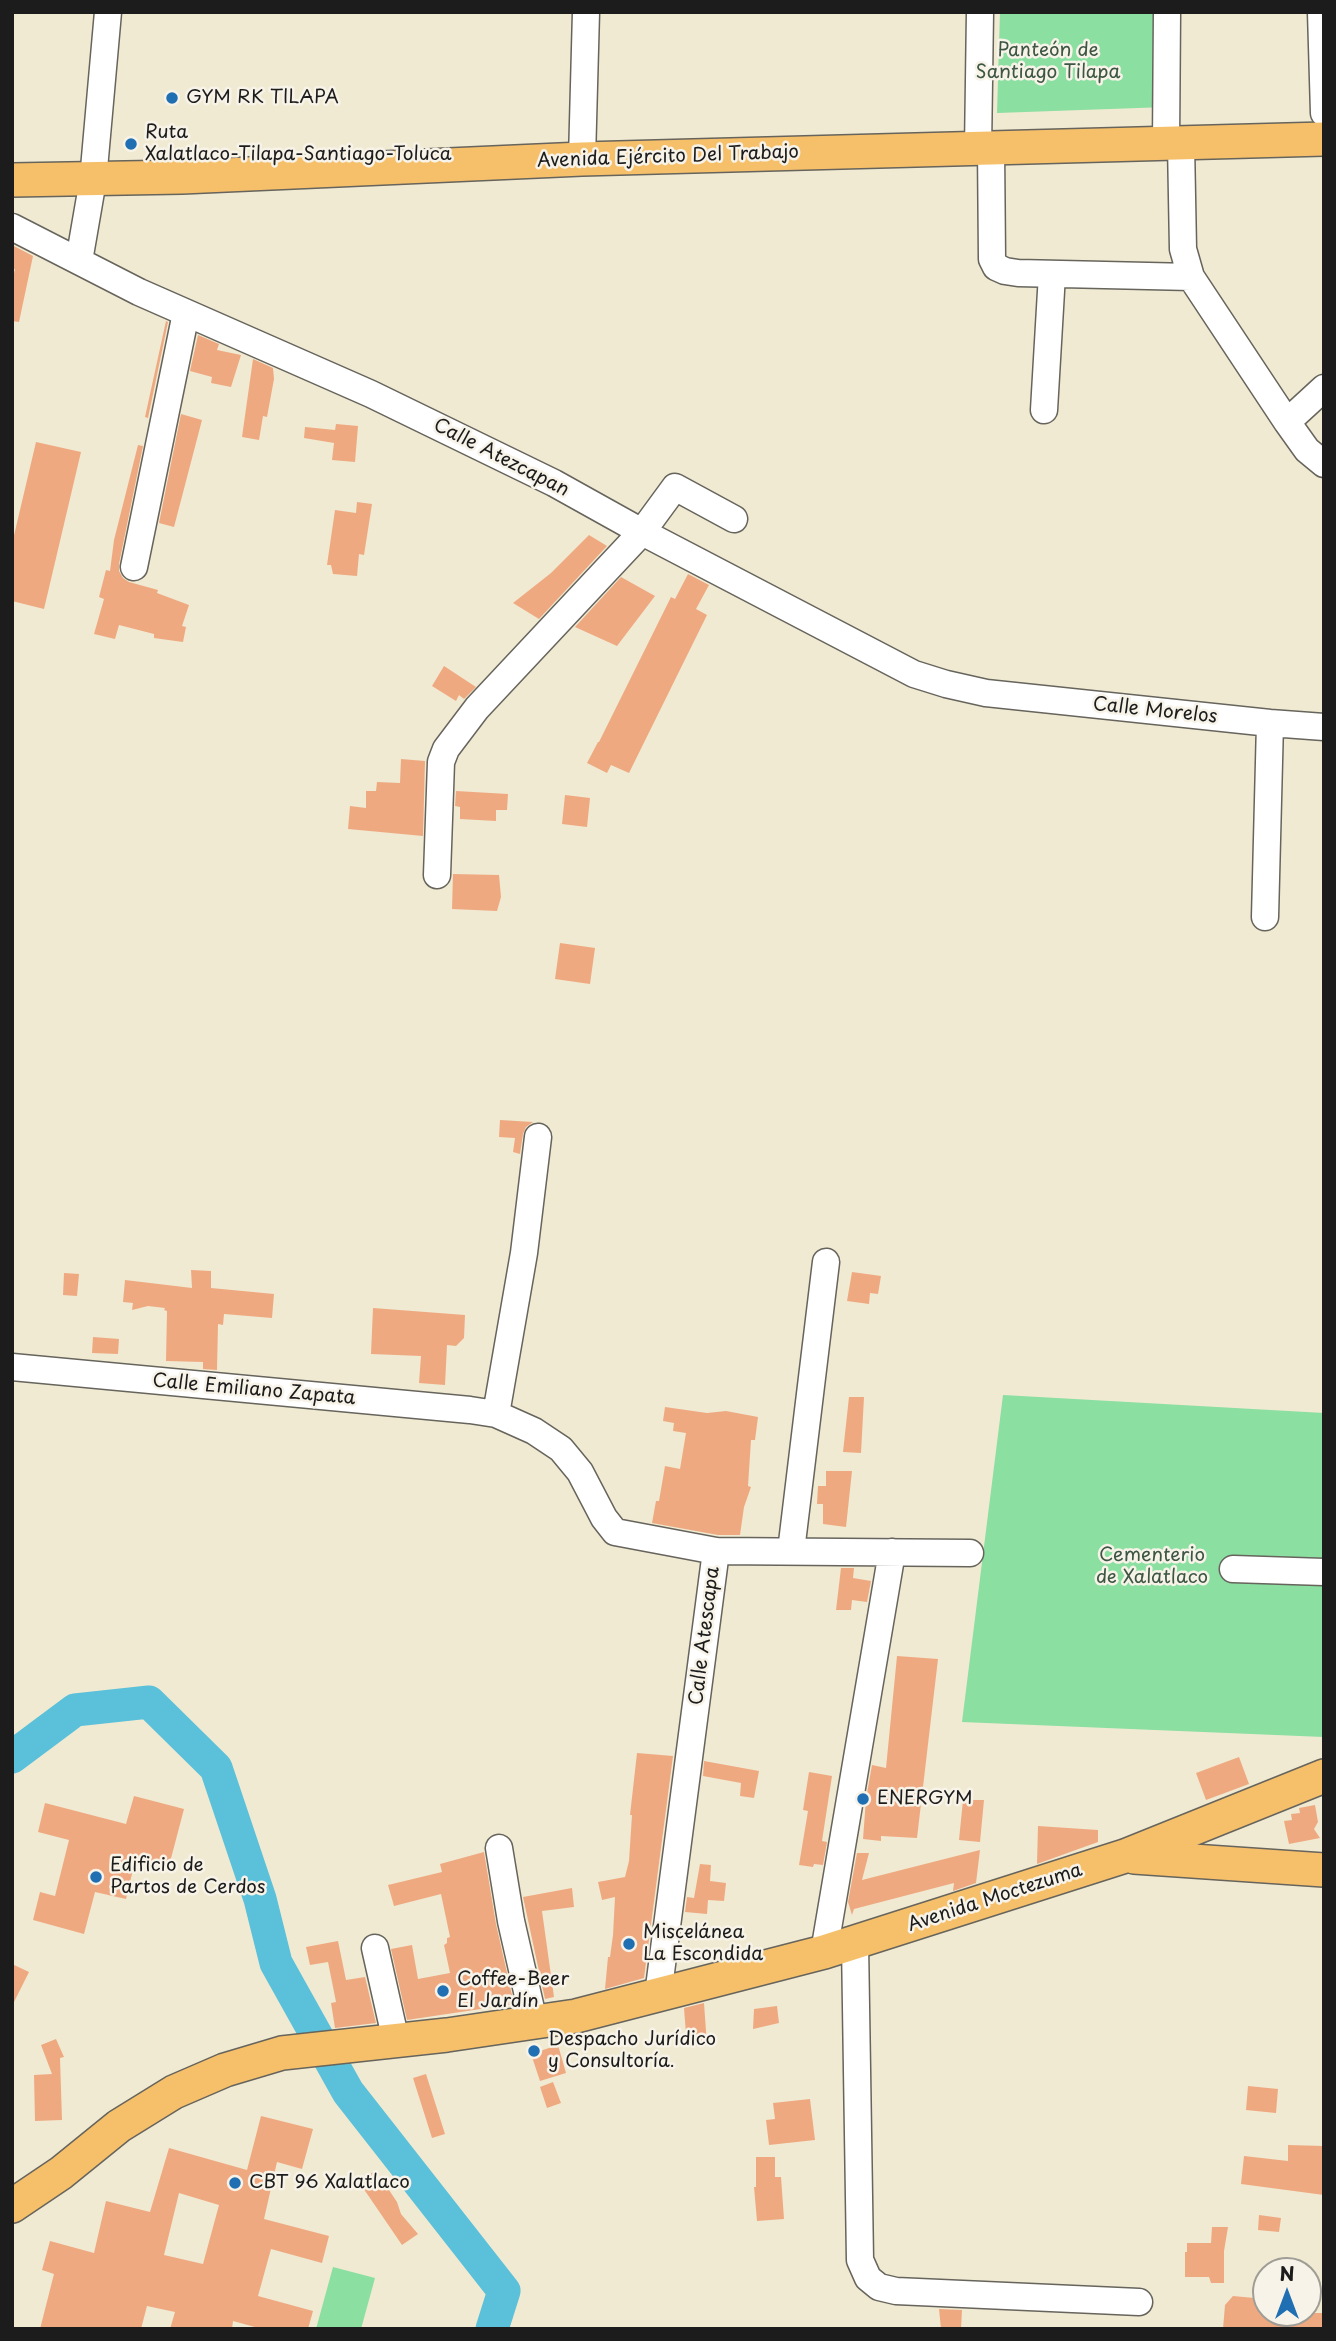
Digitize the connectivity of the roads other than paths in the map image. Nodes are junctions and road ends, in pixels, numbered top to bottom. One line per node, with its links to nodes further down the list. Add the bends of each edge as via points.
1 (108, 12): 12 (street)
2 (586, 12): 10 (street)
3 (980, 12): 9 (street)
4 (1167, 12): 8 (street)
5 (1321, 12): 6 (street)
6 (1324, 113)
7 (1324, 139): 8 (main road, Avenida Ejército Del Trabajo)
8 (1173, 144): 9 (main road, Avenida Ejército Del Trabajo); 16 (street, via 1183,249)
9 (985, 149): 10 (main road, Avenida Ejército Del Trabajo); 15 (street, via 996,267)
10 (582, 159): 12 (main road, Avenida Ejército Del Trabajo)
11 (12, 180): 12 (main road, Avenida Ejército Del Trabajo)
12 (93, 180): 14 (street)
13 (12, 227): 14 (street, Calle Atezcapan)
14 (79, 261): 17 (street, Calle Atezcapan)
15 (1052, 274): 16 (street); 19 (street)
16 (1191, 277): 20 (street)
17 (186, 313): 23 (street, Calle Atezcapan, via 371,394 554,483); 24 (street)
18 (1324, 388): 20 (street)
19 (1044, 410)
20 (1287, 422): 21 (street, via 1307,450)
21 (1324, 464)
22 (734, 519): 23 (street, via 675,487)
23 (642, 532): 25 (street, Calle Atezcapan, via 914,674); 28 (street, via 477,708 446,749 439,778)
24 (134, 567)
25 (986, 693): 26 (street, Calle Morelos)
26 (1270, 723): 27 (street, Calle Morelos); 29 (street)
27 (1324, 727)
28 (437, 875)
29 (1265, 917)
30 (538, 1137): 33 (street, via 524,1253)
31 (825, 1262): 35 (street)
32 (12, 1367): 33 (street, Calle Emiliano Zapata)
33 (496, 1414): 34 (street, Calle Atescapa, via 561,1448 615,1532)
34 (716, 1550): 35 (street); 46 (street, Calle Atescapa)
35 (791, 1551): 36 (street)
36 (892, 1552): 37 (street); 44 (street)
37 (970, 1553)
38 (1233, 1569): 39 (street)
39 (1324, 1572)
40 (1324, 1776): 42 (main road, Avenida Moctezuma)
41 (499, 1848): 47 (street)
42 (1125, 1856): 43 (main road); 44 (main road, Avenida Moctezuma)
43 (1324, 1870)
44 (840, 1947): 46 (main road, Avenida Moctezuma); 50 (street, via 860,2260 868,2278 879,2287 896,2291)
45 (375, 1948): 48 (street)
46 (658, 1995): 47 (main road, Avenida Moctezuma)
47 (534, 2022): 48 (main road, Avenida Moctezuma)
48 (396, 2041): 49 (main road, Avenida Moctezuma, via 282,2053 225,2070 174,2092 119,2126)
49 (12, 2206)
50 (1139, 2302)

